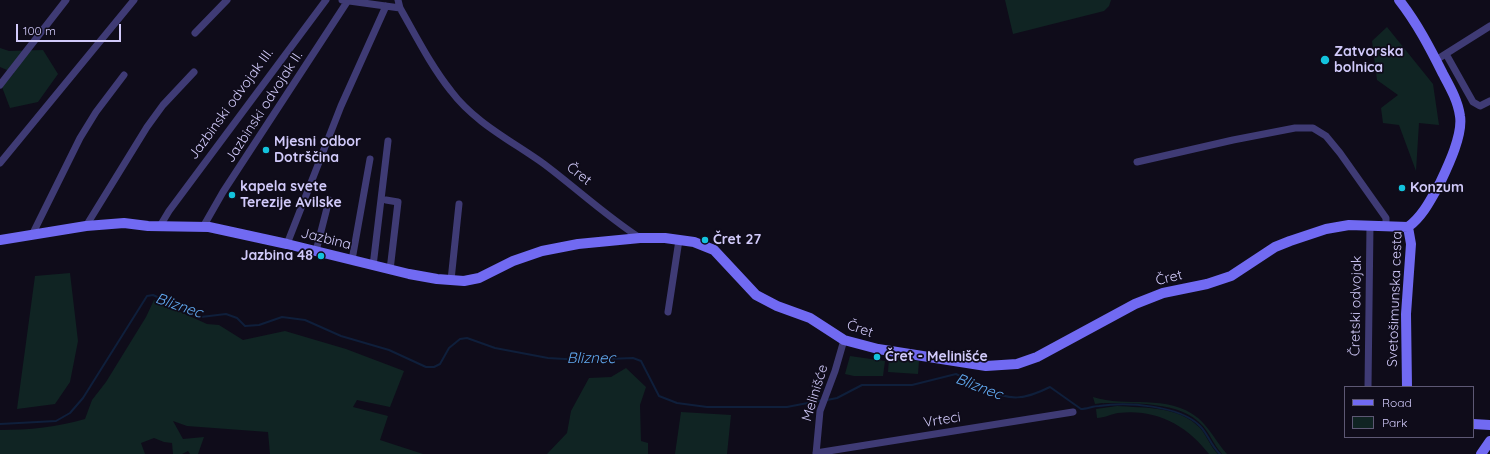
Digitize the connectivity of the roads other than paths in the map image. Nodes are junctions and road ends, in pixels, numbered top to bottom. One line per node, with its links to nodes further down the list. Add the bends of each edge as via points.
1 (66, 0): 16 (street)
2 (134, 0): 21 (street)
3 (227, 0): 11 (street)
4 (326, 0): 27 (street, Jazbinski odvojak III.)
5 (398, 0): 9 (street, Čret)
6 (1399, 0): 13 (street, Svetošimunska cesta, via 1411,15)
7 (344, 1): 8 (street); 29 (street, Jazbinski odvojak II.)
8 (386, 6): 9 (street); 35 (street, via 341,106)
9 (400, 8): 32 (street, Čret, via 451,91 471,111)
10 (1490, 26): 12 (street)
11 (195, 33)
12 (1446, 54): 13 (street); 17 (street, via 1473,102 1480,106)
13 (1436, 60): 30 (street, Svetošimunska cesta, via 1457,104 1460,125 1458,136 1433,196 1418,218)
14 (194, 72): 26 (street, via 163,105 147,127)
15 (124, 75): 31 (street, via 80,138)
16 (0, 85)
17 (1490, 100)
18 (388, 141): 38 (street)
19 (370, 159): 37 (street)
20 (1137, 162): 28 (street, Svetošimunska cesta, via 1241,138 1295,128 1313,128 1326,136 1340,153 1386,218)
21 (0, 164)
22 (329, 200): 36 (street)
23 (386, 200): 39 (street, via 398,202)
24 (459, 204): 40 (street)
25 (1370, 225): 28 (street, Čret); 42 (street, Čret, via 1326,229 1290,241 1275,247 1232,276 1163,293 1135,304 1037,357 1017,364 986,366 878,349); 43 (street, Čretski odvojak)
26 (86, 226): 27 (street, Jazbina, via 124,223); 31 (street, Jazbina)
27 (160, 226): 29 (street, Jazbina)
28 (1386, 226): 30 (street, Čret)
29 (203, 227): 35 (street, Jazbina)
30 (1408, 227): 44 (street, Svetošimunska cesta, via 1411,244 1406,314)
31 (32, 235): 33 (street, Jazbina)
32 (640, 238): 34 (street, Čret); 40 (street, Jazbina, via 578,244 542,251 479,278)
33 (0, 240)
34 (679, 240): 41 (street); 42 (street, Čret, via 694,242 714,250 756,295 810,318)
35 (287, 244): 36 (street, Jazbina)
36 (316, 251): 37 (street, Jazbina)
37 (352, 260): 38 (street, Jazbina)
38 (373, 266): 39 (street, Jazbina)
39 (390, 270): 40 (street, Jazbina)
40 (451, 280)
41 (668, 312)
42 (844, 340): 49 (street, Melinišće, via 820,411)
43 (1368, 386)
44 (1407, 386)
45 (1072, 412): 49 (street, Vrteci)
46 (1474, 424): 47 (street)
47 (1490, 424)
48 (1490, 441): 50 (street)
49 (816, 454)
50 (1482, 454)

